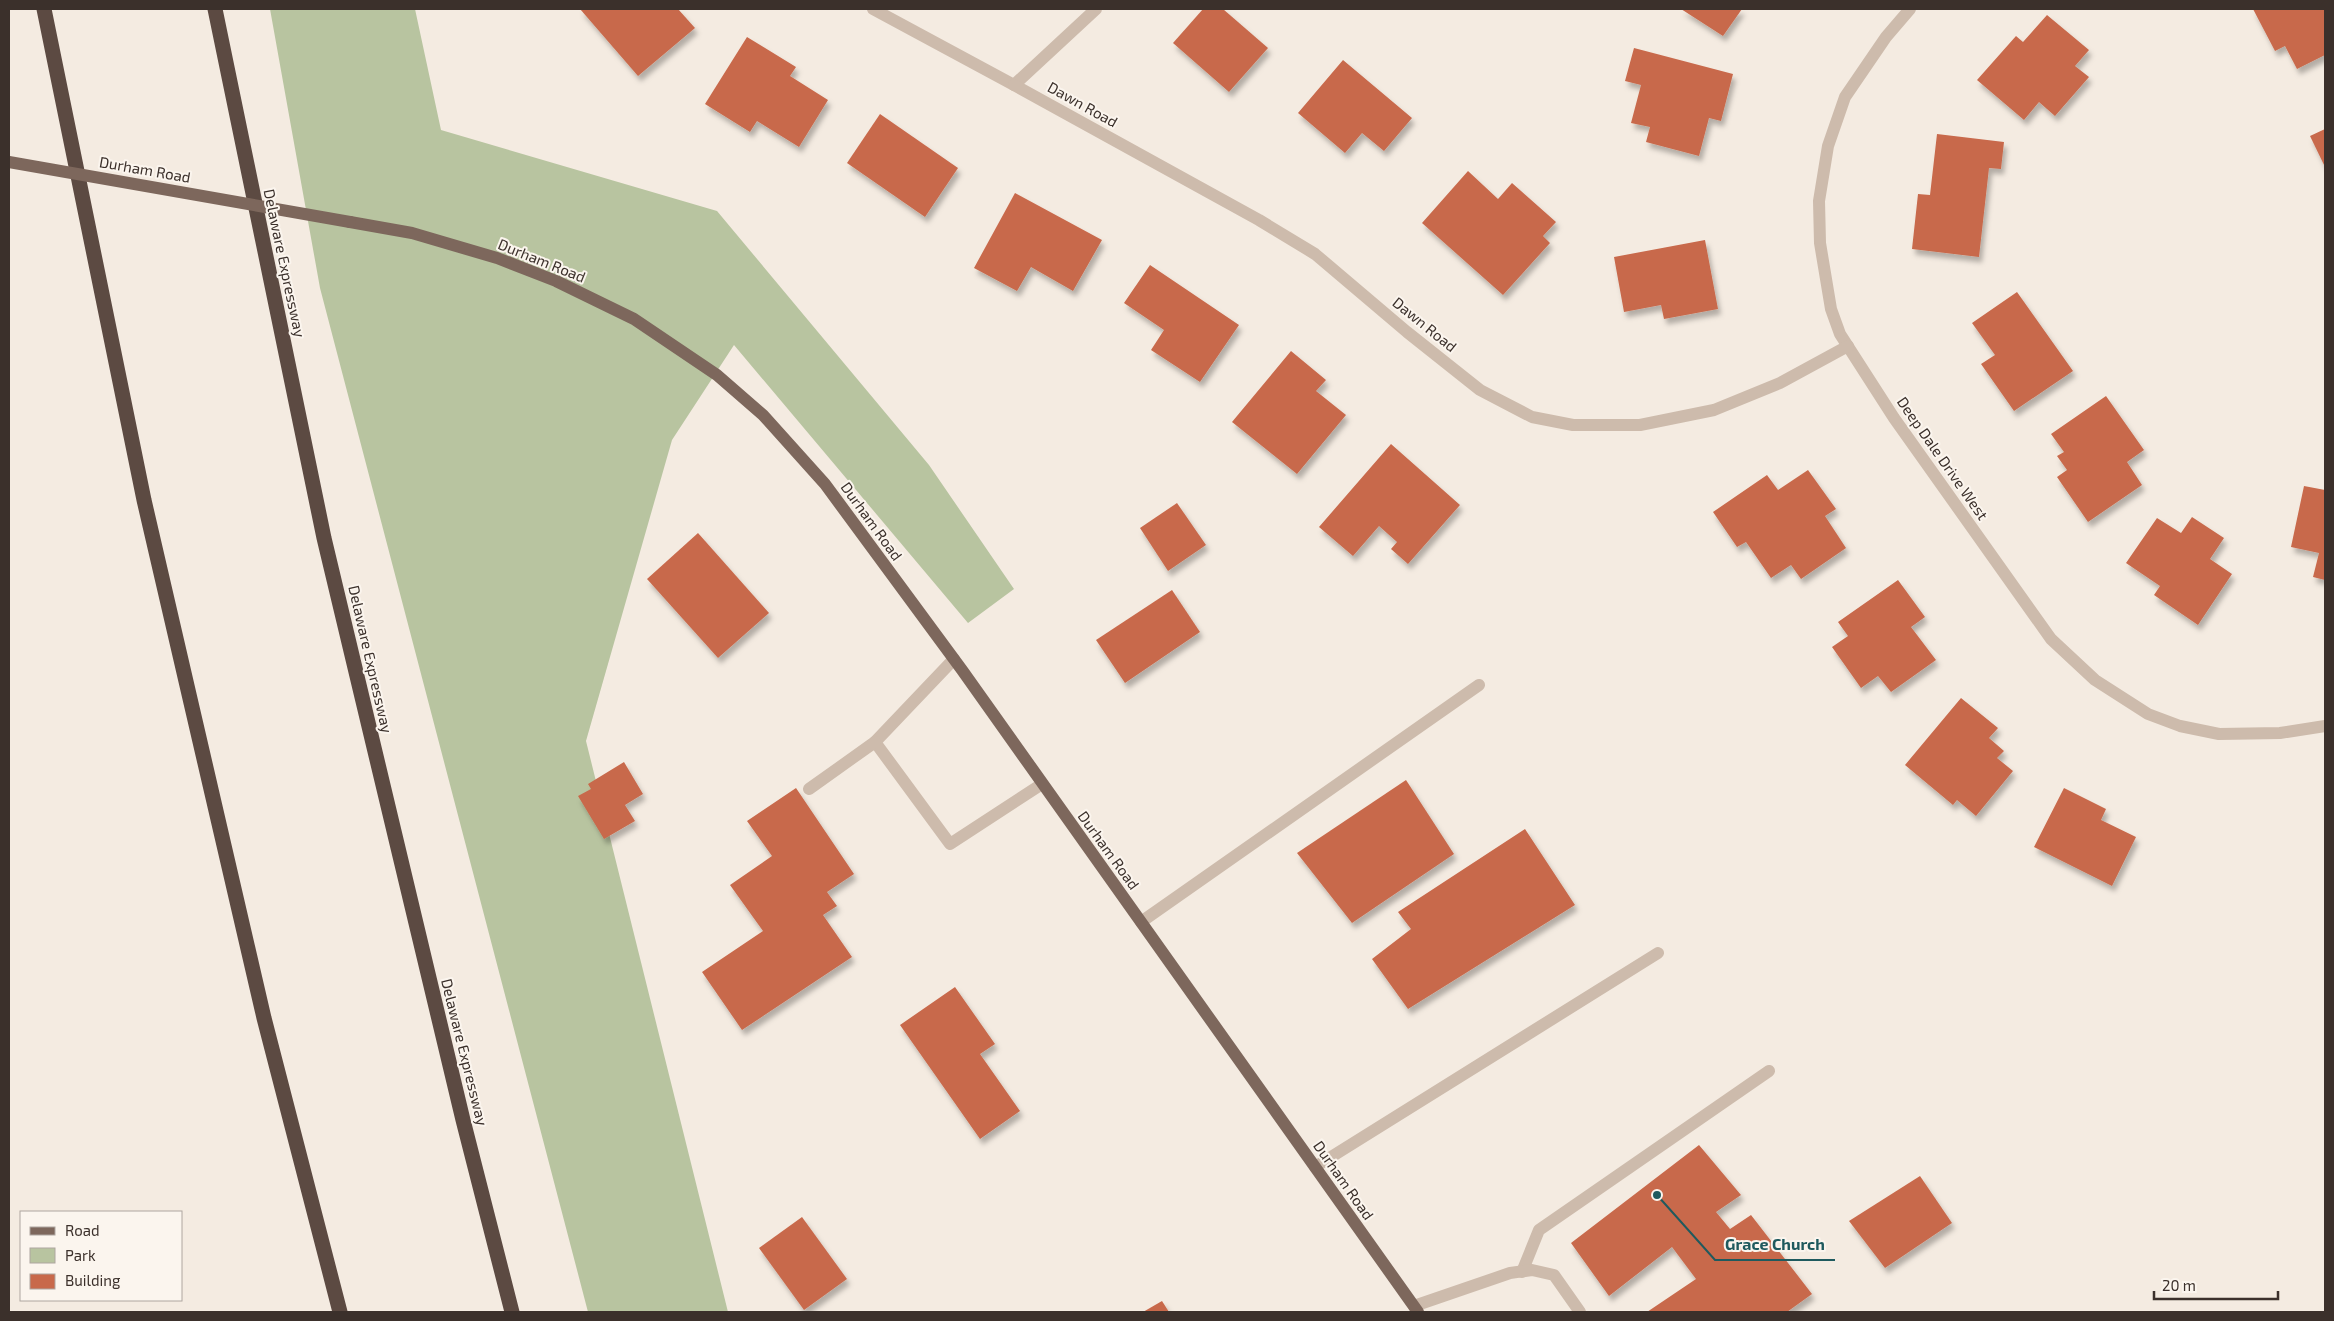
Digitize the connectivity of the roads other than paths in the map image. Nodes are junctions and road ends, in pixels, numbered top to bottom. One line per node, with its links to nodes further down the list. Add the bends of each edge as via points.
1 (44, 9): 21 (highway, via 144,500 264,1018)
2 (215, 9): 22 (highway, Delaware Expressway, via 324,538)
3 (874, 9): 6 (street, Dawn Road)
4 (1096, 9): 6 (street, Dawn Road)
5 (1910, 9): 8 (street, Deep Dale Drive West, via 1886,37 1845,97 1828,146 1819,201 1820,243 1831,308)
6 (1014, 85): 8 (street, Dawn Road, via 1315,254 1480,390 1532,417 1572,425 1640,425 1714,410 1780,383)
7 (9, 162): 9 (main road, Durham Road, bridge, via 412,233 497,258 556,281 634,319 717,375 764,415 825,484)
8 (1848, 346): 11 (street, Deep Dale Drive West, via 1894,418 2051,639 2096,680 2148,714 2219,734 2280,733)
9 (954, 660): 12 (street); 13 (main road, Durham Road)
10 (1479, 685): 15 (street)
11 (2325, 726)
12 (875, 742): 13 (street, via 950,844); 14 (street)
13 (1042, 784): 15 (main road, Durham Road)
14 (809, 789)
15 (1141, 922): 18 (main road, Durham Road)
16 (1658, 953): 18 (street)
17 (1768, 1071): 19 (street, via 1538,1230)
18 (1315, 1167): 20 (main road, Durham Road)
19 (1522, 1272): 20 (street, via 1510,1273); 23 (street, via 1532,1270 1554,1275)
20 (1416, 1309)
21 (340, 1312)
22 (512, 1312)
23 (1580, 1312)

